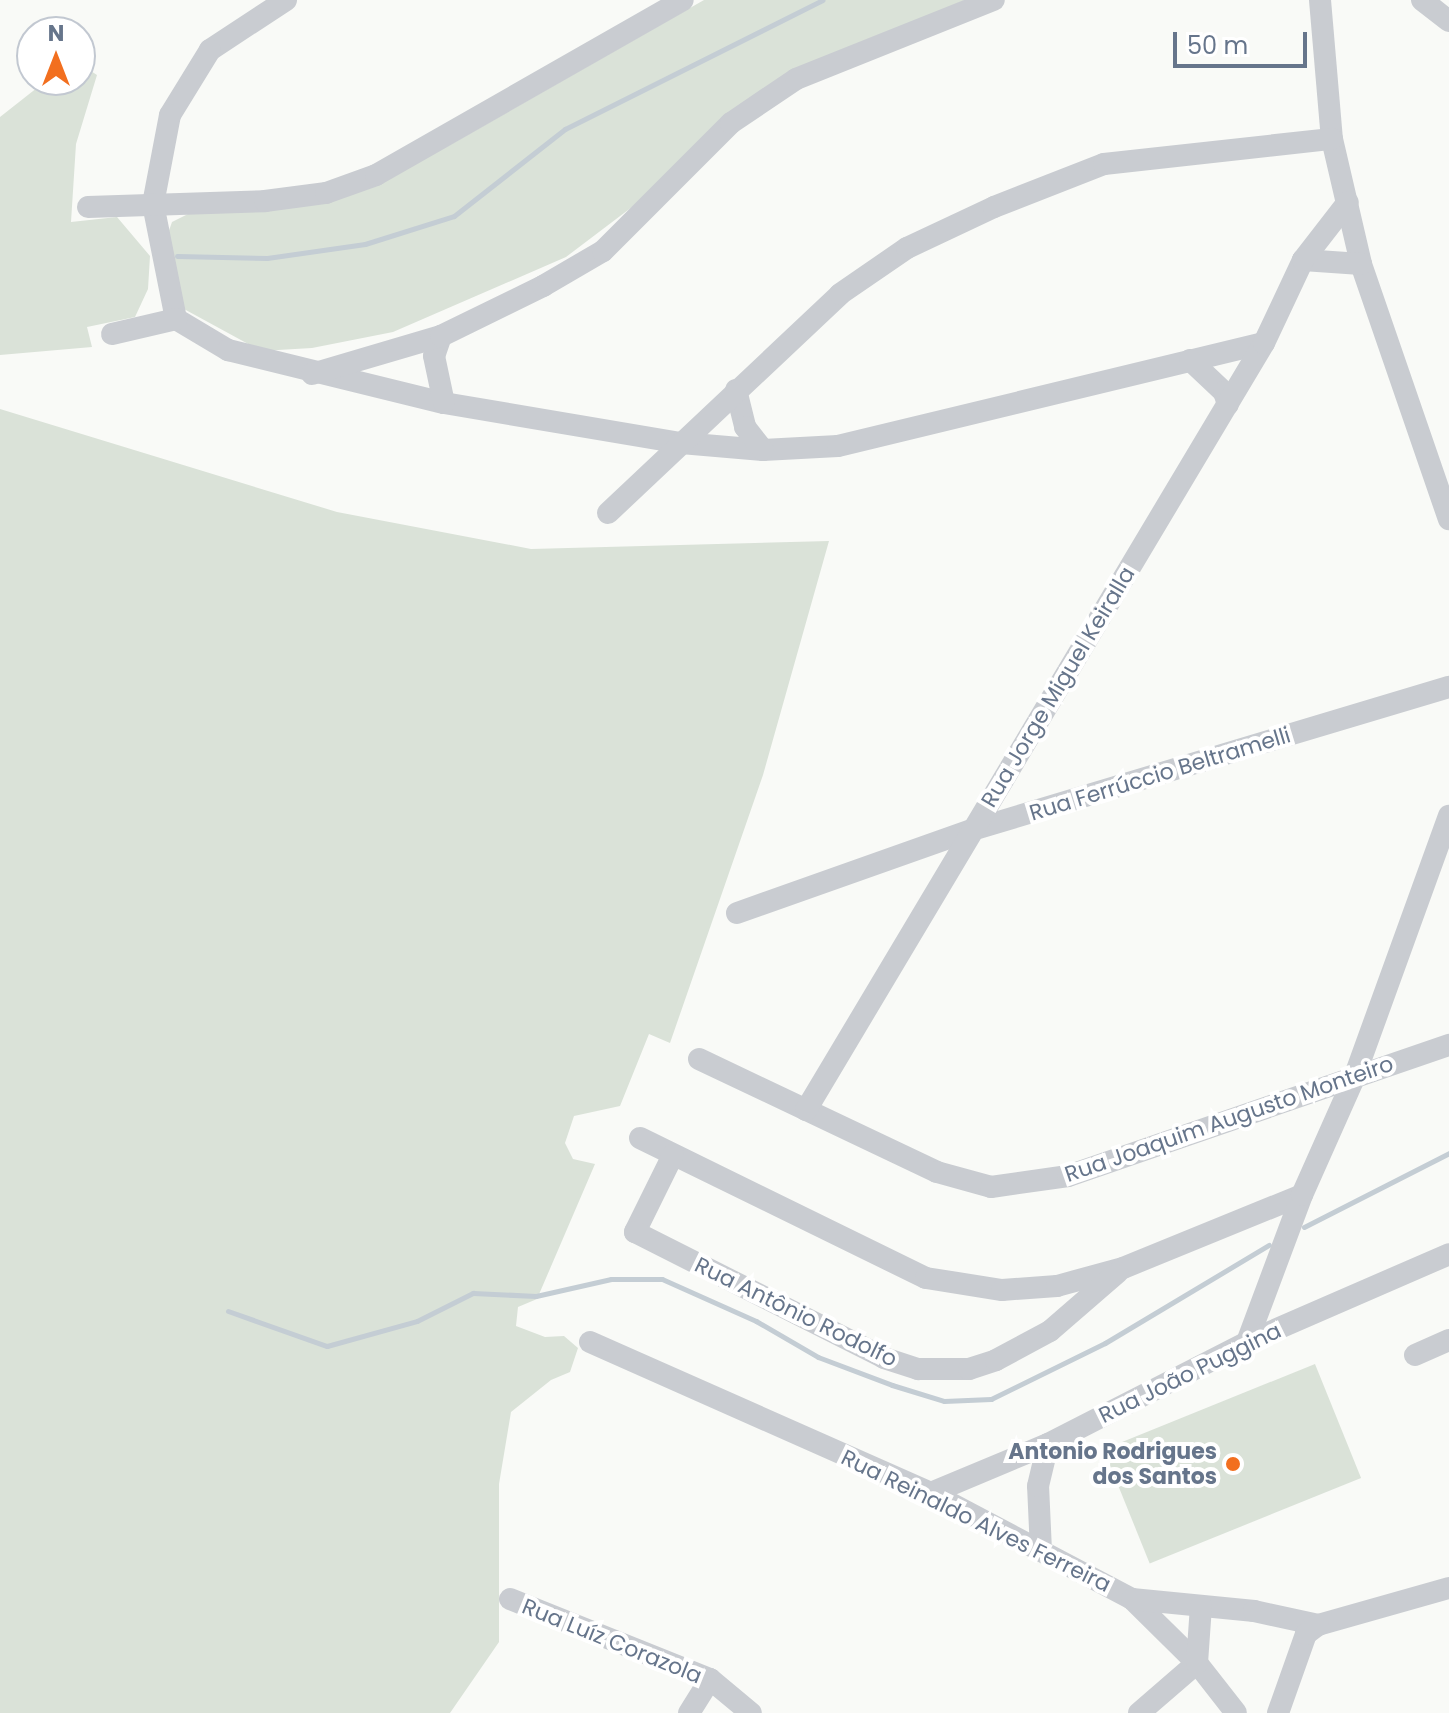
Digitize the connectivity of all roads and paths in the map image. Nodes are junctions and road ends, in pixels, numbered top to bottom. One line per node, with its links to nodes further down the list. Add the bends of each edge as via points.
1 (286, 0): 9 (street, via 210,50 170,115)
2 (683, 0): 9 (street, via 376,175 326,193 265,201)
3 (994, 0): 15 (street, via 796,79 731,123 603,251)
4 (1320, 0): 7 (street)
5 (1422, 0): 6 (street)
6 (1449, 21)
7 (1332, 139): 8 (street); 19 (street, via 1104,164 994,207 907,248 840,294)
8 (1348, 202): 11 (street, Rua Jorge Miguel Keiralla); 12 (street)
9 (153, 204): 10 (street); 13 (street)
10 (88, 207)
11 (1303, 260): 12 (street); 16 (street, Rua Jorge Miguel Keiralla)
12 (1361, 264): 25 (street)
13 (176, 319): 14 (street); 18 (street, via 228,350)
14 (112, 334)
15 (441, 336): 18 (street); 20 (street, via 434,356)
16 (1264, 343): 17 (street); 21 (street, Rua Jorge Miguel Keiralla)
17 (1190, 360): 21 (street, via 1224,392); 23 (street, via 838,446)
18 (311, 374): 20 (street)
19 (736, 390): 22 (street); 23 (street, via 745,427)
20 (444, 403): 22 (street)
21 (1228, 404): 28 (street, Rua Jorge Miguel Keiralla)
22 (681, 443): 23 (street); 24 (street)
23 (763, 450)
24 (608, 513)
25 (1449, 519)
26 (1449, 687): 28 (street, Rua Ferrúccio Beltramelli)
27 (1449, 816): 32 (street)
28 (972, 830): 29 (street, Rua Ferrúccio Beltramelli); 33 (street, Rua Jorge Miguel Keiralla)
29 (737, 913)
30 (1449, 1045): 32 (street, Rua Joaquim Augusto Monteiro)
31 (699, 1059): 33 (street, Rua Joaquim Augusto Monteiro)
32 (1354, 1078): 33 (street, Rua Joaquim Augusto Monteiro, via 1068,1176 991,1187 937,1172); 36 (street)
33 (806, 1110)
34 (640, 1138): 35 (street)
35 (673, 1155): 38 (street, via 926,1278 1002,1290 1057,1286); 38 (street, Rua Antônio Rodolfo, via 635,1232 884,1358 930,1370 969,1369 996,1360 1050,1331)
36 (1302, 1195): 38 (street); 41 (street)
37 (1449, 1254): 41 (street, Rua João Puggina)
38 (1123, 1268)
39 (1449, 1340): 42 (street)
40 (590, 1342): 44 (street, Rua Reinaldo Alves Ferreira)
41 (1247, 1342): 43 (street, Rua João Puggina)
42 (1415, 1355)
43 (1048, 1444): 44 (street, Rua João Puggina); 45 (street, via 1038,1486)
44 (931, 1493): 45 (street, Rua Reinaldo Alves Ferreira)
45 (1041, 1551): 48 (street, Rua Reinaldo Alves Ferreira)
46 (1449, 1588): 50 (street)
47 (510, 1599): 52 (street, Rua Luíz Corazola)
48 (1132, 1599): 49 (street); 51 (street, Rua Reinaldo Alves Ferreira)
49 (1201, 1606): 50 (street); 51 (street)
50 (1318, 1625): 57 (street, via 1306,1634)
51 (1197, 1663): 55 (street); 56 (street, Rua Reinaldo Alves Ferreira)
52 (710, 1679): 53 (street); 54 (street, Rua Luíz Corazola)
53 (689, 1713)
54 (751, 1713)
55 (1139, 1713)
56 (1236, 1713)
57 (1278, 1713)

